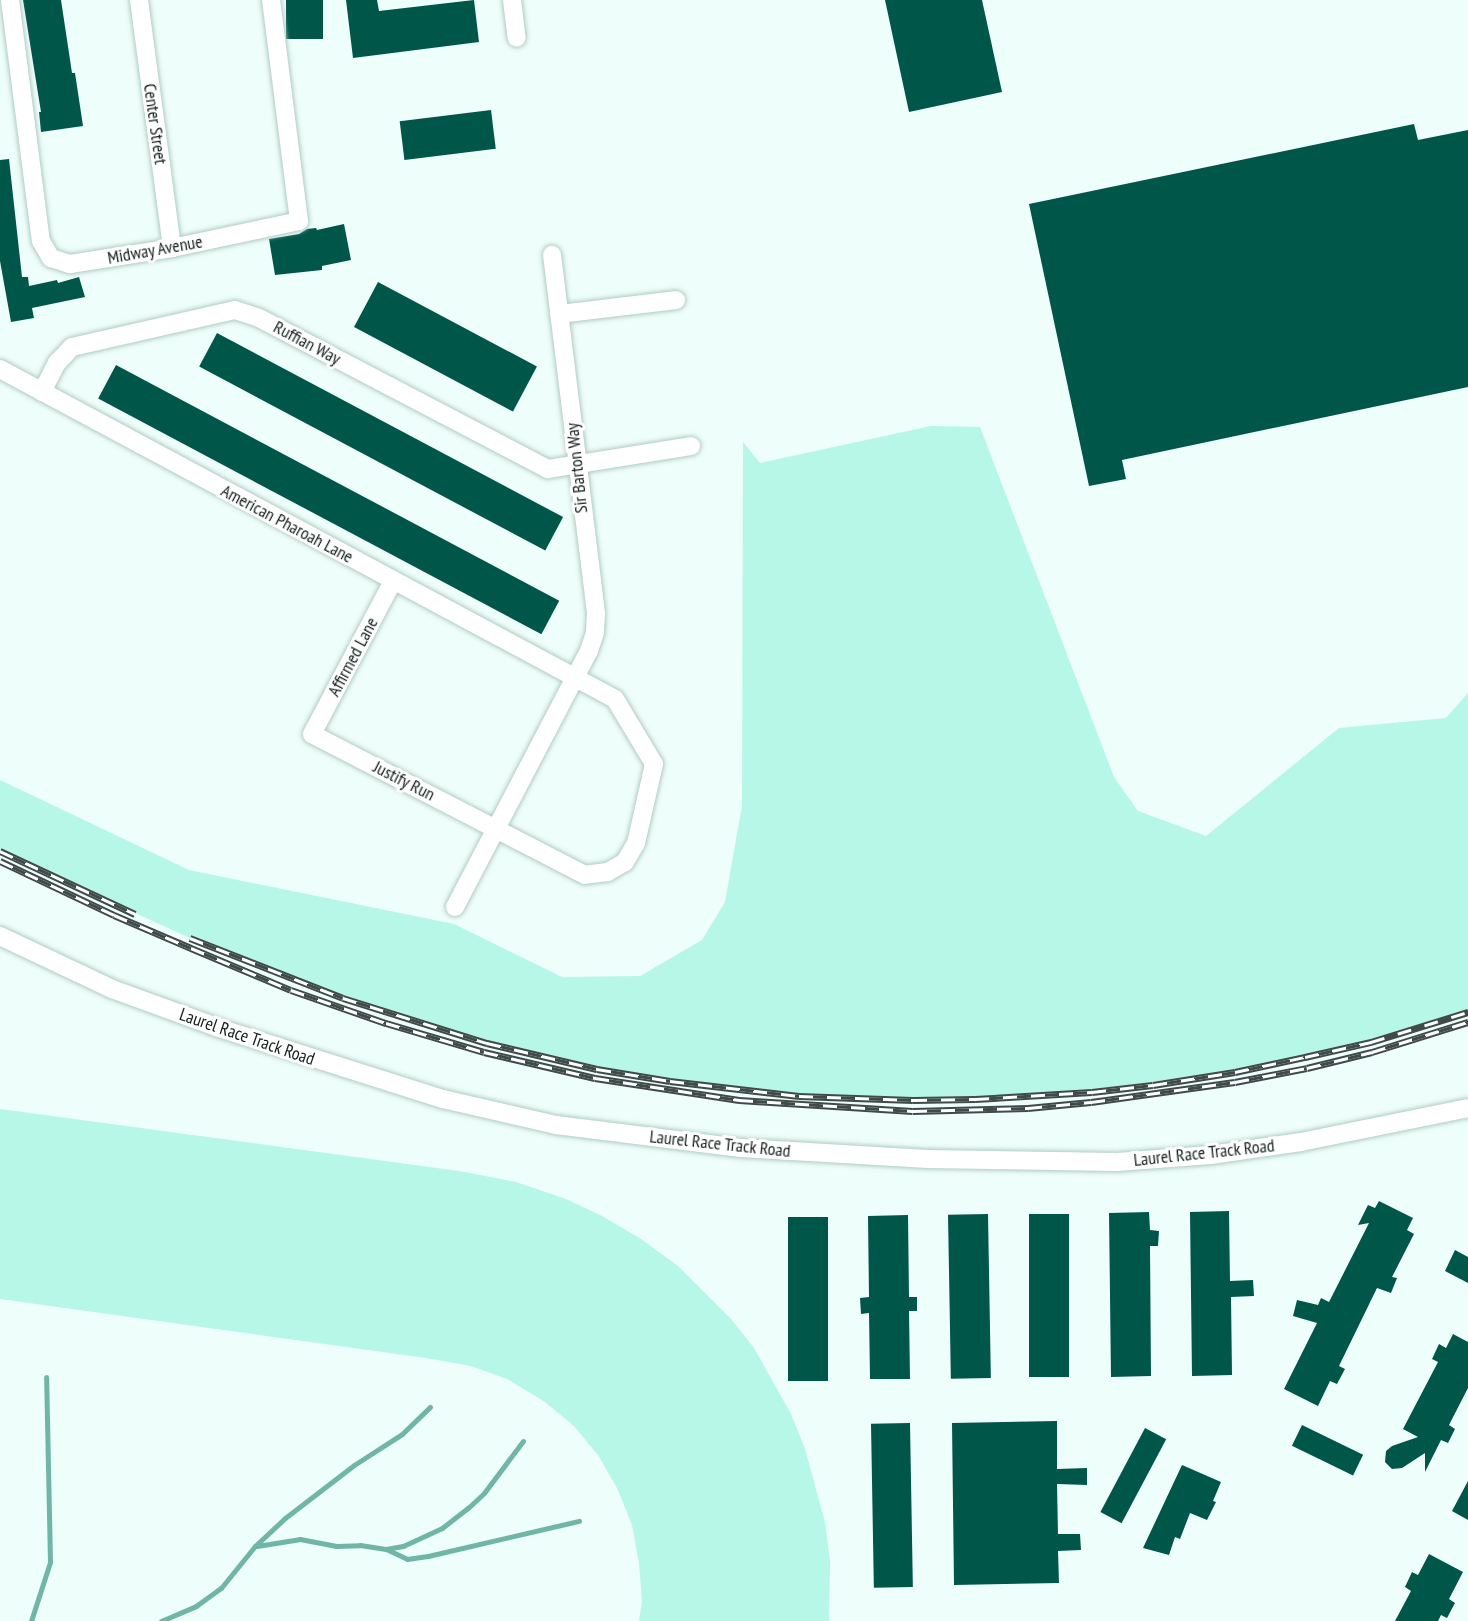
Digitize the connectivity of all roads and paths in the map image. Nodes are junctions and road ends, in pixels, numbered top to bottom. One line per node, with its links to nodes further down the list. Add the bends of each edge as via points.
1 (10, 0): 6 (street, Midway Avenue, via 45,250 51,258 70,264)
2 (139, 0): 6 (street, Center Street)
3 (271, 0): 6 (street, Midway Avenue, via 299,221)
4 (512, 0): 5 (street)
5 (517, 38)
6 (172, 248)
7 (552, 255): 9 (street, Sir Barton Way)
8 (676, 300): 9 (street)
9 (559, 314): 13 (street, Sir Barton Way)
10 (0, 369): 11 (street, American Pharoah Lane)
11 (42, 392): 13 (street, Ruffian Way, via 57,363 72,346 235,310 259,318 548,470); 14 (street, American Pharoah Lane)
12 (691, 446): 13 (street, Ruffian Way)
13 (577, 463): 15 (street, Sir Barton Way, via 596,614 589,651)
14 (393, 581): 15 (street, American Pharoah Lane); 16 (street, Affirmed Lane)
15 (574, 677): 17 (street, Sir Barton Way); 17 (street, Justify Run, via 615,699 654,764 636,843 625,862 608,872 585,875)
16 (312, 734): 17 (street, Justify Run)
17 (495, 829): 18 (street, Sir Barton Way)
18 (455, 907)
19 (0, 936): 20 (street, Laurel Race Track Road, via 112,989 222,1029 443,1099 556,1125 729,1147 928,1159 1117,1162 1211,1155 1301,1142)
20 (1468, 1108)

